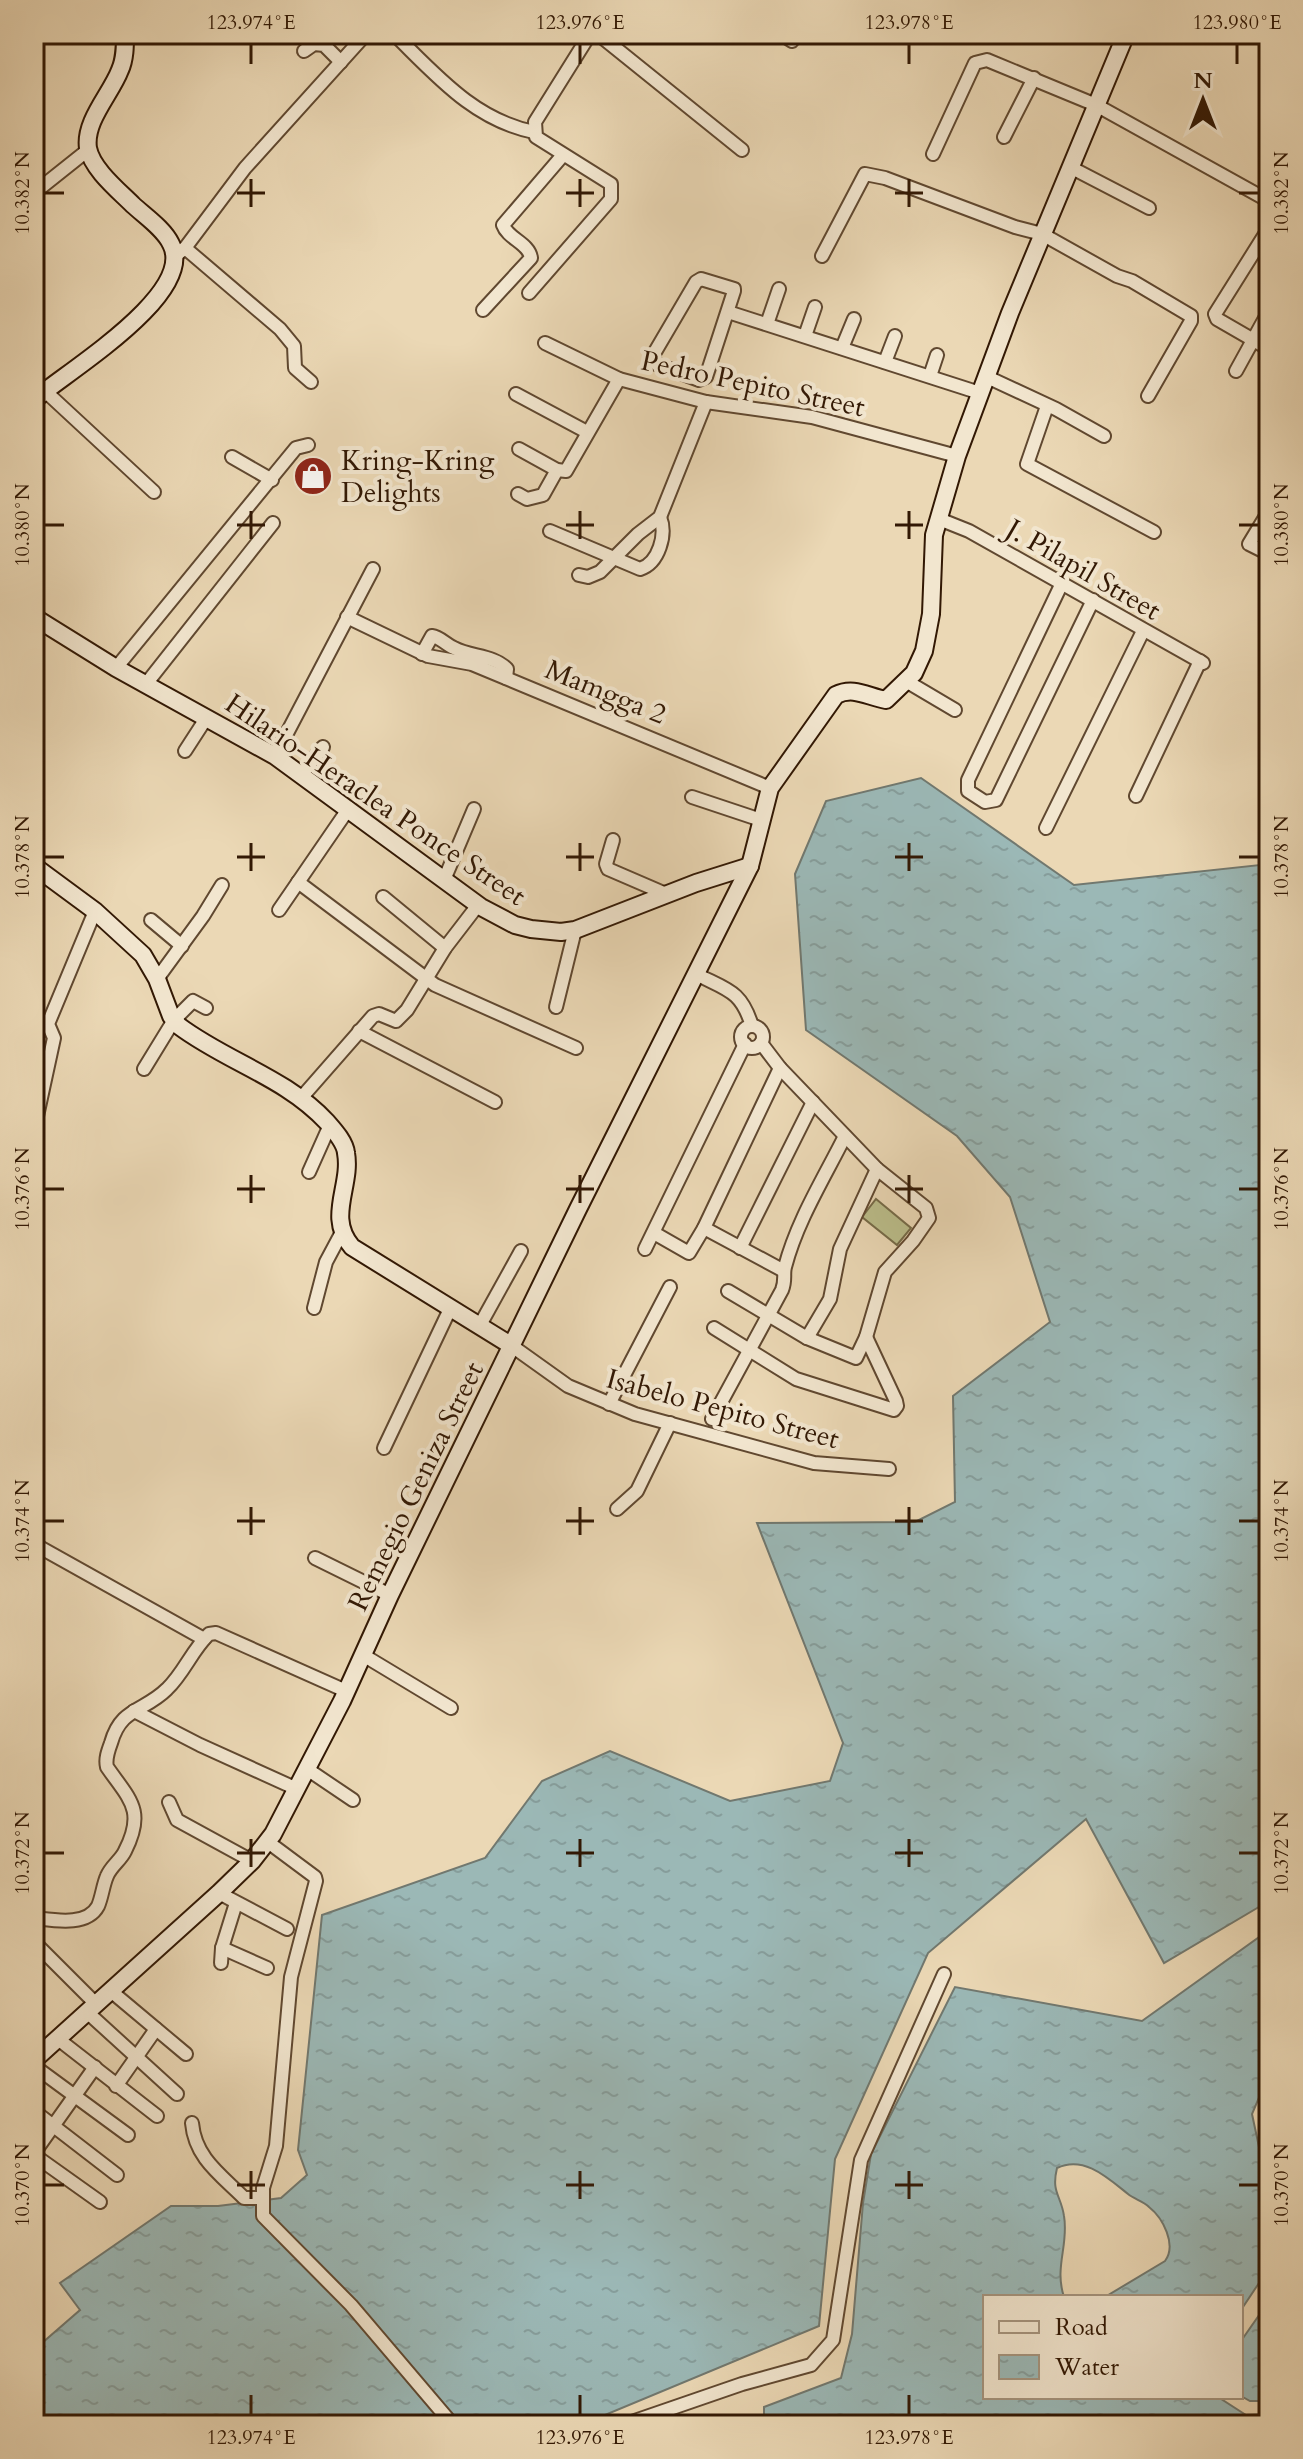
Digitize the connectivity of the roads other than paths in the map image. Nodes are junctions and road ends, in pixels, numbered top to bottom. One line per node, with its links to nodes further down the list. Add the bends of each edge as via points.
1 (125, 34): 13 (street, via 122,64 91,126)
2 (366, 34): 8 (street)
3 (394, 34): 11 (street, via 473,107)
4 (590, 34): 11 (street, via 535,122)
5 (598, 34): 14 (street)
6 (1126, 34): 10 (street)
7 (304, 51): 8 (street, via 324,45)
8 (341, 62): 23 (street, via 245,168)
9 (1034, 78): 10 (street); 12 (street); 15 (street, via 987,60 975,63)
10 (1096, 105): 17 (street); 19 (street)
11 (534, 132): 16 (street)
12 (1004, 137)
13 (88, 150): 18 (street); 23 (street, via 110,181)
14 (742, 150)
15 (933, 154)
16 (563, 155): 26 (street, via 611,184 611,199); 28 (street, via 503,225 531,258)
17 (1070, 167): 20 (street); 22 (street)
18 (34, 193)
19 (1269, 201)
20 (1149, 208)
21 (1269, 228): 35 (street, via 1215,314)
22 (1042, 234): 24 (street, via 865,174); 45 (street); 48 (street, via 1191,316)
23 (180, 252): 44 (street, via 280,329 294,346 295,368); 47 (street, via 170,279 145,311)
24 (822, 256)
25 (779, 289): 32 (street)
26 (529, 293)
27 (815, 307): 33 (street)
28 (483, 310)
29 (1269, 311): 35 (street)
30 (728, 312): 30 (street, via 734,289 696,282 652,357 654,362 704,379); 32 (street)
31 (854, 319): 37 (street)
32 (767, 324): 33 (street)
33 (805, 336): 37 (street)
34 (895, 336): 40 (street)
35 (1254, 340): 38 (street); 41 (street)
36 (545, 343): 43 (street, Pedro Pepito Street)
37 (842, 348): 40 (street)
38 (1269, 349)
39 (937, 355): 42 (street)
40 (885, 362): 42 (street)
41 (1236, 371)
42 (930, 376): 45 (street)
43 (619, 379): 49 (street, Pedro Pepito Street); 51 (street)
44 (311, 382)
45 (983, 384): 50 (street); 55 (street)
46 (516, 394): 51 (street)
47 (40, 395): 59 (street)
48 (1148, 396)
49 (706, 402): 55 (street, Pedro Pepito Street, via 812,417); 62 (street)
50 (1047, 406): 52 (street); 66 (street, via 1027,464)
51 (587, 432): 57 (street, via 570,468)
52 (1104, 436)
53 (308, 445): 58 (street, via 296,448)
54 (519, 449): 57 (street)
55 (957, 456): 63 (street)
56 (232, 457): 58 (street)
57 (557, 470): 60 (street, via 543,495 527,499)
58 (272, 480): 77 (street)
59 (154, 492)
60 (518, 494)
61 (1269, 511): 67 (street, via 1249,544)
62 (660, 517): 68 (street); 68 (street, via 663,538 647,567 637,569)
63 (939, 519): 71 (street, J. Pilapil Street); 79 (street, via 929,628 922,658)
64 (273, 523): 80 (street)
65 (550, 531): 68 (street)
66 (1154, 532)
67 (1269, 554)
68 (615, 556): 70 (street, via 600,572)
69 (373, 569): 74 (street)
70 (579, 575)
71 (1062, 583): 72 (street, J. Pilapil Street); 72 (street, via 968,780 968,791 985,802 996,800)
72 (1093, 600): 75 (street, J. Pilapil Street)
73 (34, 617): 77 (street, Hilario-Heraclea Ponce Street)
74 (347, 617): 76 (street, Mamgga 2); 85 (street)
75 (1143, 631): 88 (street, J. Pilapil Street, via 1202,662); 93 (street)
76 (422, 654): 78 (street, Mamgga 2, via 472,664); 78 (street, via 436,636 454,649 501,664)
77 (116, 668): 80 (street, Hilario-Heraclea Ponce Street)
78 (506, 678): 87 (street, Mamgga 2)
79 (906, 681): 81 (street); 87 (street, via 886,700 856,691 836,695)
80 (146, 684): 82 (street, Hilario-Heraclea Ponce Street)
81 (955, 710)
82 (207, 717): 84 (street); 85 (street, Hilario-Heraclea Ponce Street)
83 (323, 747): 86 (street)
84 (185, 751)
85 (275, 756): 86 (street, Hilario-Heraclea Ponce Street)
86 (302, 774): 90 (street, Hilario-Heraclea Ponce Street)
87 (770, 788): 92 (street)
88 (1136, 796)
89 (692, 797): 92 (street)
90 (349, 808): 97 (street, Hilario-Heraclea Ponce Street); 98 (street)
91 (474, 809): 97 (street)
92 (761, 820): 96 (street)
93 (1046, 828)
94 (613, 840): 100 (street, via 608,869)
95 (34, 866): 104 (street)
96 (750, 866): 100 (street, Hilario-Heraclea Ponce Street); 109 (street, Remegio Geniza Street)
97 (444, 880): 102 (street, Hilario-Heraclea Ponce Street)
98 (298, 882): 103 (street); 110 (street)
99 (222, 885): 107 (street)
100 (666, 894): 106 (street, Hilario-Heraclea Ponce Street)
101 (383, 897): 108 (street)
102 (478, 905): 106 (street, Hilario-Heraclea Ponce Street, via 531,929); 108 (street)
103 (279, 910)
104 (95, 911): 111 (street, via 143,955); 115 (street)
105 (151, 920): 107 (street)
106 (575, 930): 112 (street)
107 (182, 946): 111 (street)
108 (445, 948): 110 (street)
109 (696, 974): 116 (street, via 739,996); 148 (street, Remegio Geniza Street)
110 (425, 978): 118 (street, via 396,1021 376,1014); 121 (street)
111 (157, 979): 114 (street)
112 (556, 1007)
113 (206, 1008): 114 (street, via 193,1001)
114 (174, 1020): 123 (street); 124 (street)
115 (48, 1024): 117 (street); 128 (street, via 54,1038)
116 (752, 1026): 119 (street, via 762,1031); 120 (street, via 742,1034)
117 (34, 1027)
118 (359, 1031): 124 (street); 125 (street)
119 (761, 1043): 120 (street); 122 (street)
120 (745, 1044): 134 (street)
121 (576, 1048)
122 (780, 1068): 126 (street); 132 (street)
123 (144, 1069)
124 (302, 1097): 127 (street)
125 (495, 1102)
126 (813, 1102): 129 (street); 135 (street)
127 (330, 1125): 131 (street); 133 (street, via 346,1154)
128 (34, 1130)
129 (845, 1136): 130 (street); 138 (street)
130 (877, 1169): 146 (street, via 926,1208 929,1218 885,1272); 147 (street, via 840,1249 830,1299)
131 (309, 1172)
132 (704, 1228): 134 (street, via 689,1253); 135 (street)
133 (342, 1232): 141 (street, via 326,1262); 142 (street, via 365,1257)
134 (654, 1233): 136 (street)
135 (740, 1248): 138 (street)
136 (645, 1249)
137 (521, 1251): 144 (street)
138 (784, 1271): 143 (street, via 786,1280)
139 (670, 1287): 152 (street)
140 (728, 1291): 143 (street)
141 (314, 1308)
142 (450, 1309): 144 (street); 155 (street)
143 (771, 1314): 147 (street); 149 (street)
144 (480, 1325): 148 (street)
145 (714, 1328): 149 (street)
146 (866, 1337): 150 (street); 151 (street)
147 (807, 1338): 150 (street)
148 (512, 1346): 152 (street, Isabelo Pepito Street, via 568,1386); 160 (street, Remegio Geniza Street)
149 (751, 1349): 151 (street, via 796,1379 894,1410 897,1404); 153 (street)
150 (856, 1358): 151 (street)
151 (879, 1367)
152 (609, 1404): 154 (street, Isabelo Pepito Street)
153 (712, 1419)
154 (670, 1423): 156 (street, Isabelo Pepito Street, via 814,1463); 157 (street, via 637,1491)
155 (384, 1448)
156 (889, 1469)
157 (617, 1509)
158 (34, 1544): 161 (street)
159 (315, 1558): 160 (street)
160 (390, 1595): 162 (street, Remegio Geniza Street)
161 (204, 1639): 163 (street, via 216,1633); 165 (street, via 169,1687)
162 (363, 1655): 163 (street, Remegio Geniza Street); 164 (street)
163 (346, 1691): 166 (street, Remegio Geniza Street)
164 (451, 1708)
165 (134, 1711): 167 (street); 174 (street, via 116,1728 106,1761 135,1811 126,1850 106,1877 90,1915 74,1920)
166 (307, 1769): 167 (street, Remegio Geniza Street); 168 (street)
167 (297, 1789): 170 (street, Remegio Geniza Street)
168 (353, 1800)
169 (169, 1802): 171 (street, via 177,1820)
170 (268, 1842): 171 (street, Remegio Geniza Street); 199 (street, via 316,1881 291,1977 276,2146)
171 (252, 1861): 172 (street, Remegio Geniza Street)
172 (219, 1893): 173 (street); 181 (street, Remegio Geniza Street)
173 (236, 1903): 175 (street); 177 (street)
174 (34, 1918)
175 (287, 1929)
176 (34, 1942): 182 (street)
177 (222, 1948): 178 (street); 179 (street)
178 (221, 1963)
179 (267, 1968)
180 (944, 1974): 202 (street, via 861,2160 833,2340 811,2365)
181 (112, 1992): 182 (street, Remegio Geniza Street); 183 (street)
182 (92, 2008): 184 (street, Remegio Geniza Street); 186 (street)
183 (156, 2029): 185 (street); 186 (street)
184 (58, 2039): 187 (street, Remegio Geniza Street); 188 (street)
185 (186, 2054)
186 (135, 2058): 189 (street); 190 (street)
187 (34, 2063): 191 (street)
188 (95, 2067): 189 (street); 191 (street)
189 (116, 2086): 193 (street)
190 (177, 2094)
191 (74, 2097): 195 (street); 196 (street)
192 (34, 2111): 195 (street)
193 (157, 2116)
194 (192, 2123): 199 (street, via 202,2156 213,2169 244,2198)
195 (52, 2126): 197 (street); 198 (street)
196 (128, 2135)
197 (34, 2154): 200 (street)
198 (117, 2175)
199 (261, 2198): 201 (street, via 263,2216 351,2305)
200 (100, 2202)
201 (453, 2425)
202 (623, 2425)

